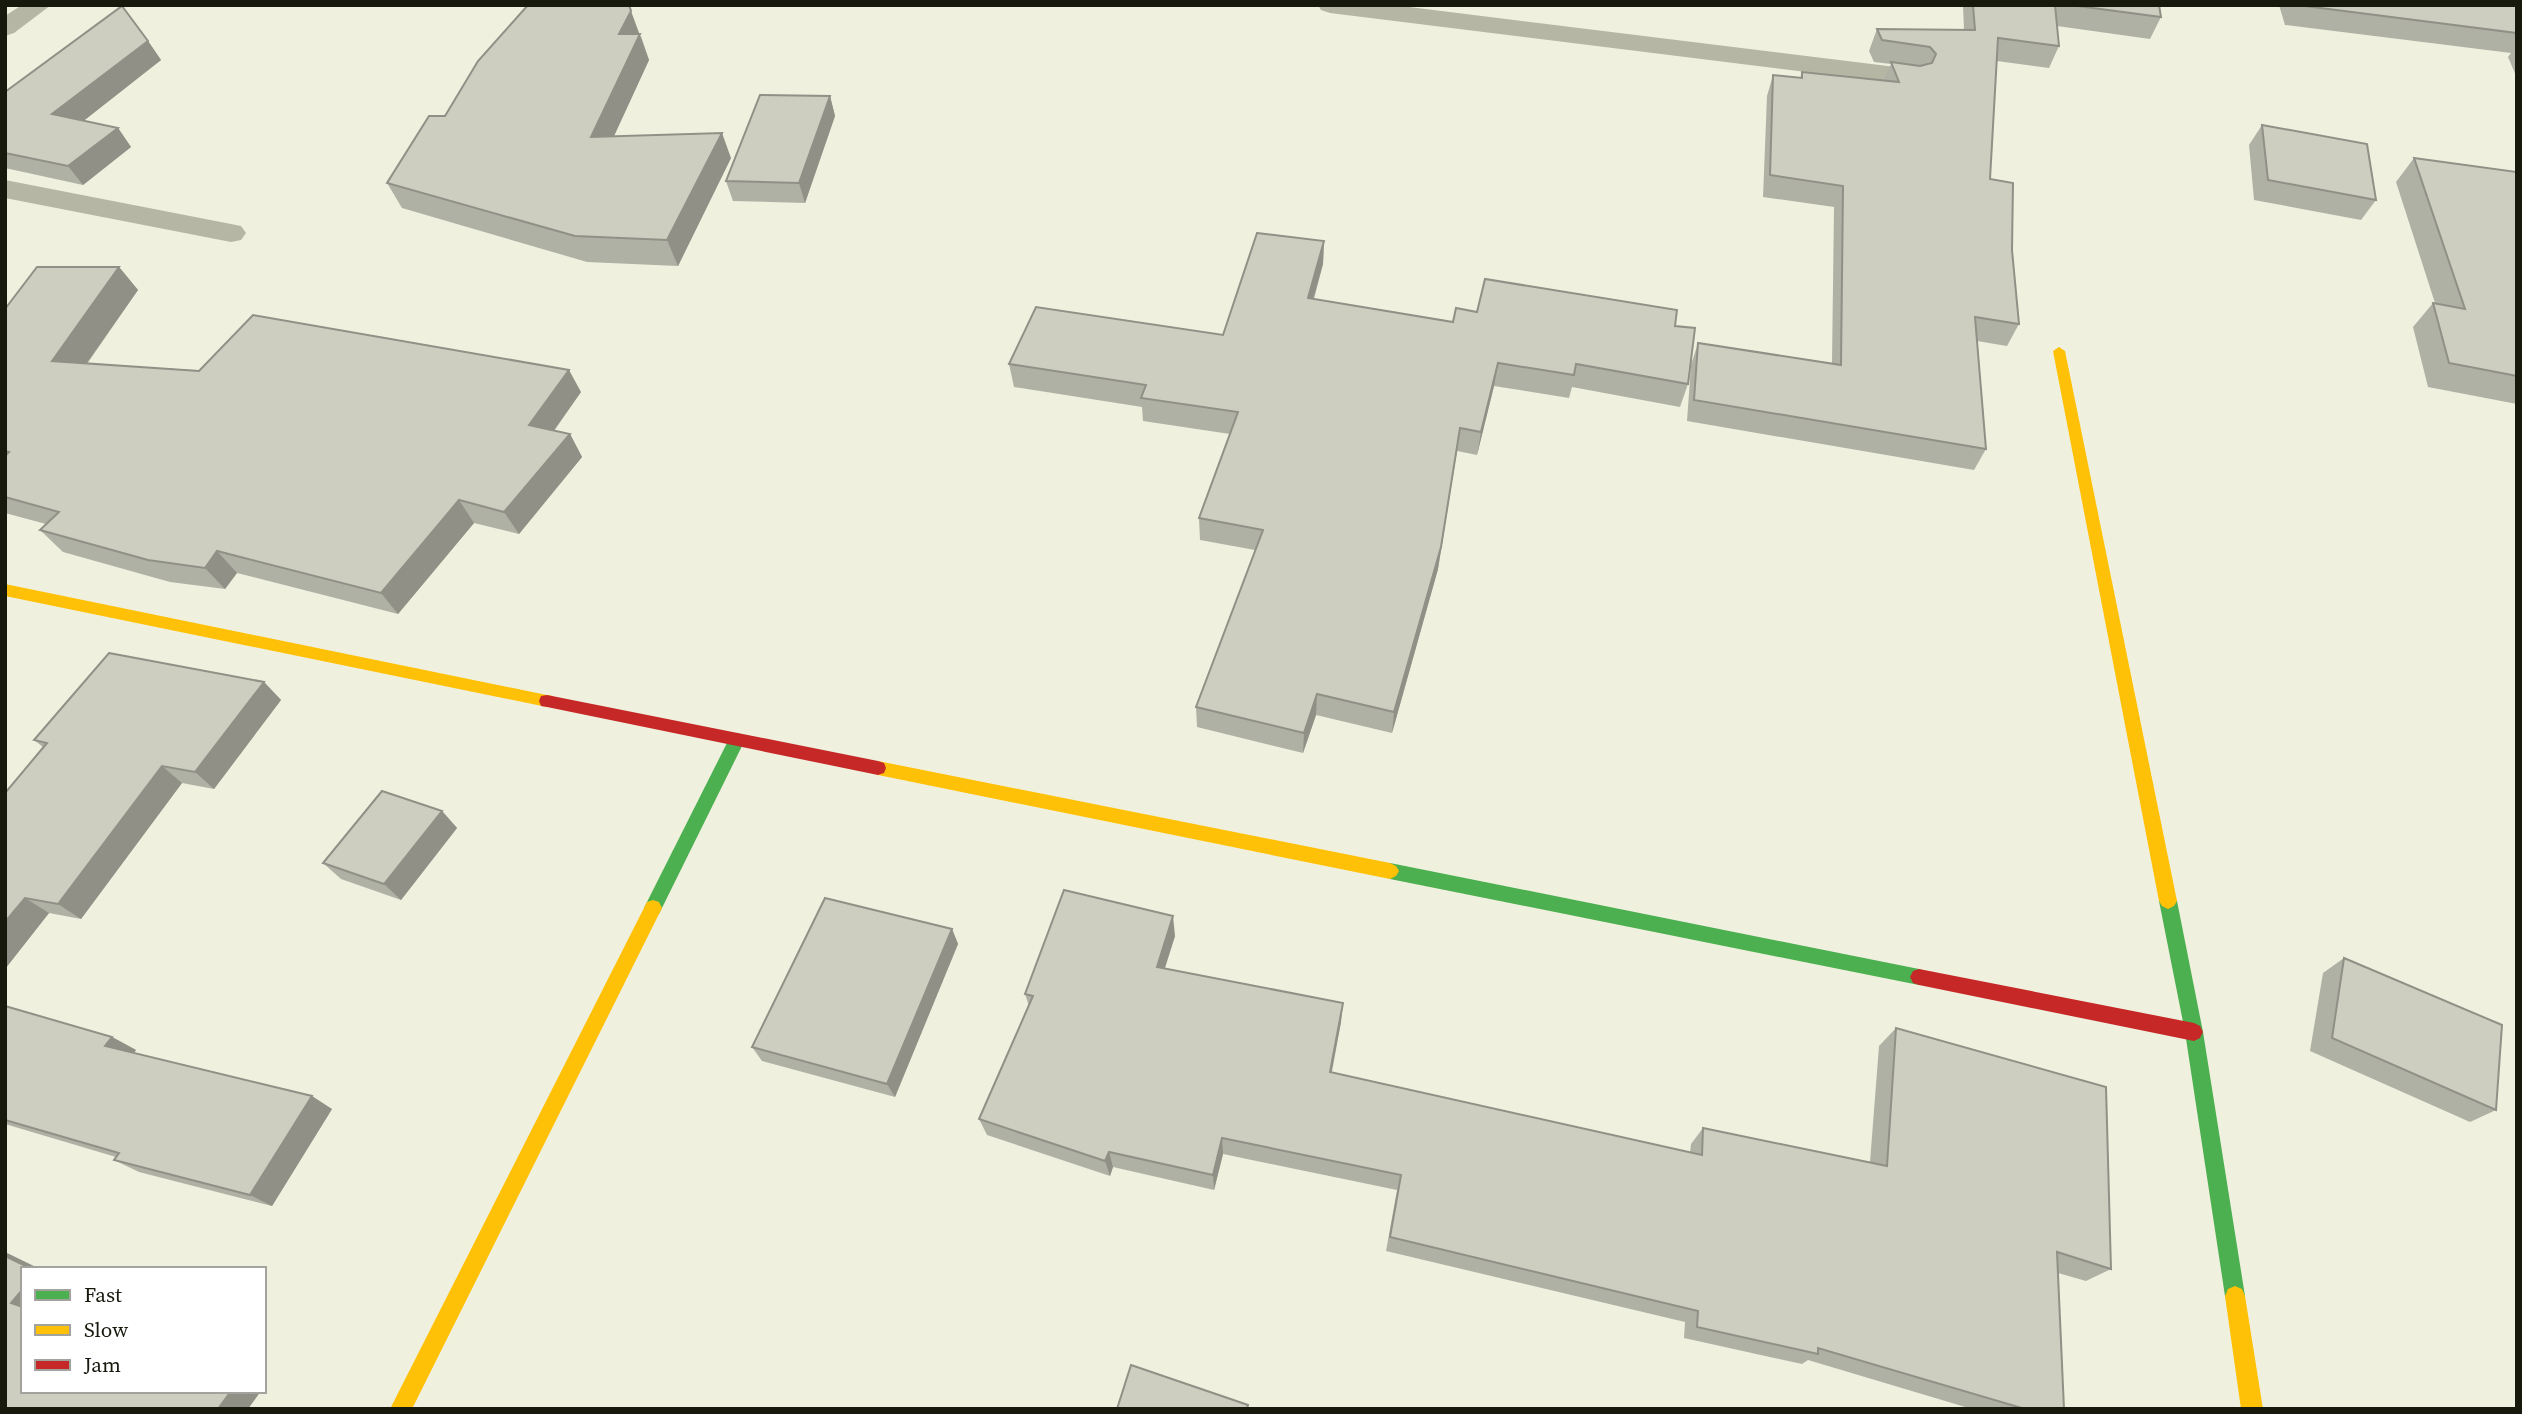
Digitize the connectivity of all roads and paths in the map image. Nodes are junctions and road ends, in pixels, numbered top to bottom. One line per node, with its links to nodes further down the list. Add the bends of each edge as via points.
1 (39, 5): 3 (street)
2 (1330, 5): 4 (street)
3 (5, 28)
4 (1912, 77)
5 (5, 189): 6 (street)
6 (231, 233)
7 (2059, 351): 10 (street)
8 (5, 590): 9 (street)
9 (737, 740): 10 (street); 11 (street)
10 (2194, 1032): 12 (street)
11 (401, 1409)
12 (2252, 1409)

